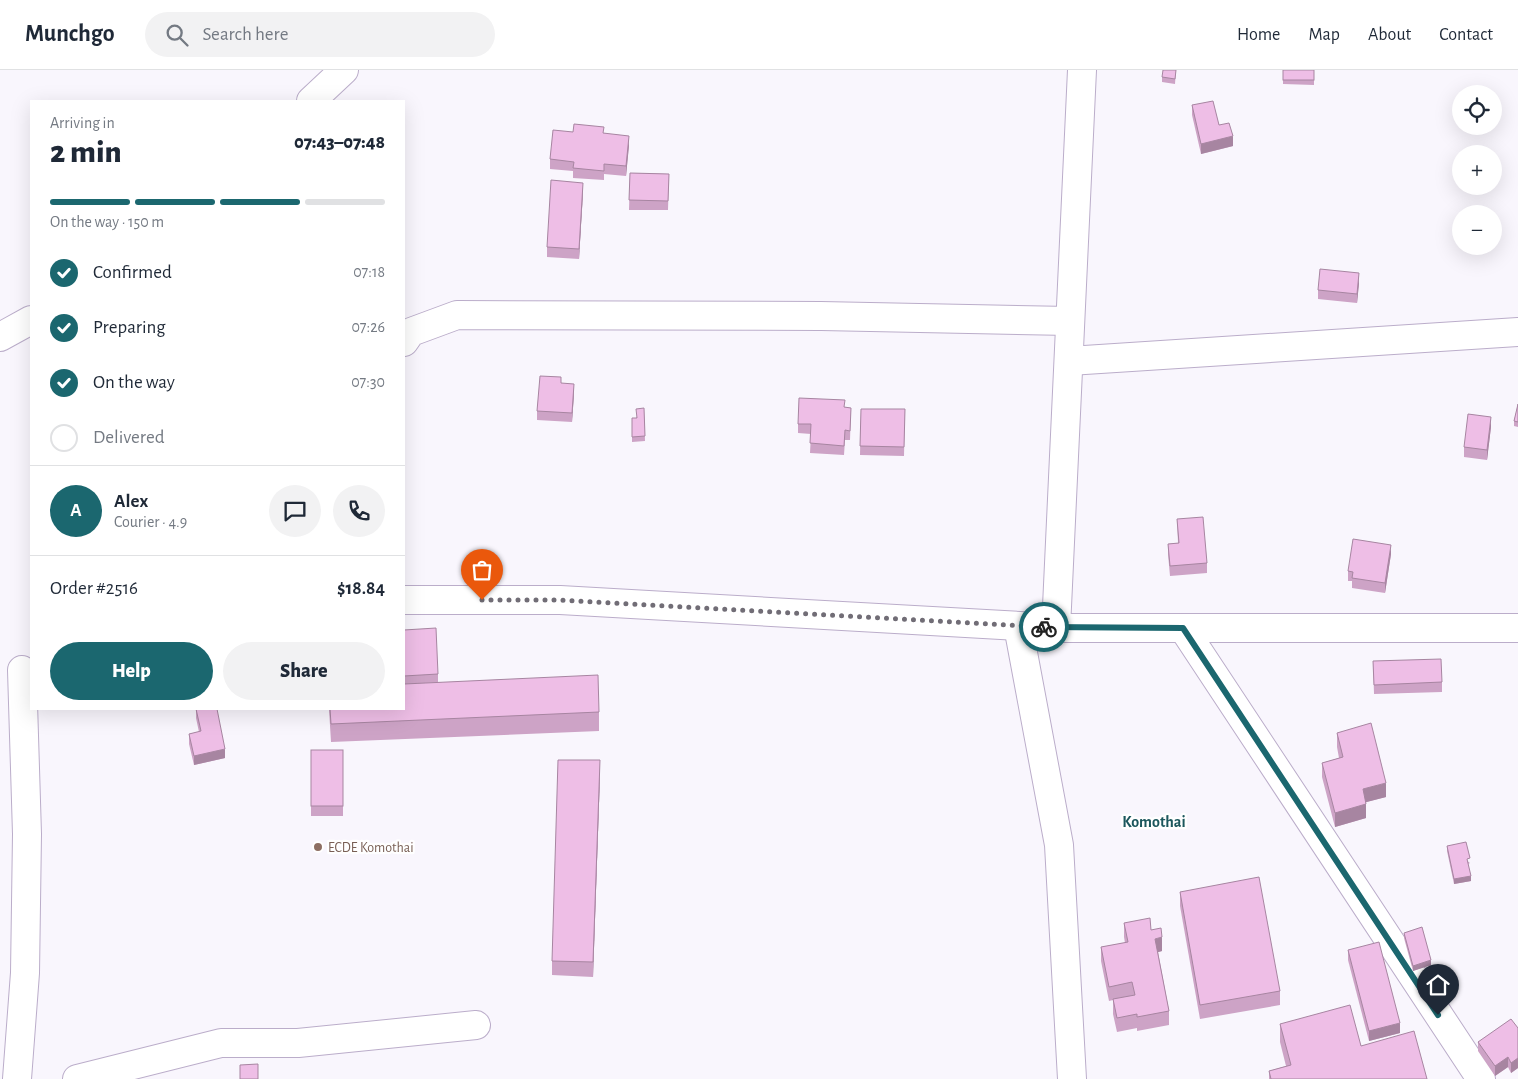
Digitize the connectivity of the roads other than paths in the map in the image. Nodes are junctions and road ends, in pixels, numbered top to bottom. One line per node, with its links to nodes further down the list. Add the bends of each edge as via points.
1 (344, 70): 3 (street)
2 (1082, 70): 5 (street)
3 (312, 100)
4 (30, 321): 7 (street)
5 (1070, 321): 8 (street, via 821,316 457,315 411,332); 9 (street)
6 (1518, 332): 9 (street)
7 (0, 337)
8 (405, 341)
9 (1069, 360): 12 (street)
10 (405, 600): 11 (street, via 560,600)
11 (1018, 626): 12 (street); 19 (street, via 1058,845)
12 (1056, 628): 13 (street)
13 (1183, 628): 14 (street); 20 (street)
14 (1518, 628)
15 (18, 671): 17 (street, via 27,834 25,963)
16 (476, 1025): 18 (street, via 298,1043 221,1043)
17 (17, 1079)
18 (77, 1079)
19 (1072, 1079)
20 (1481, 1079)

